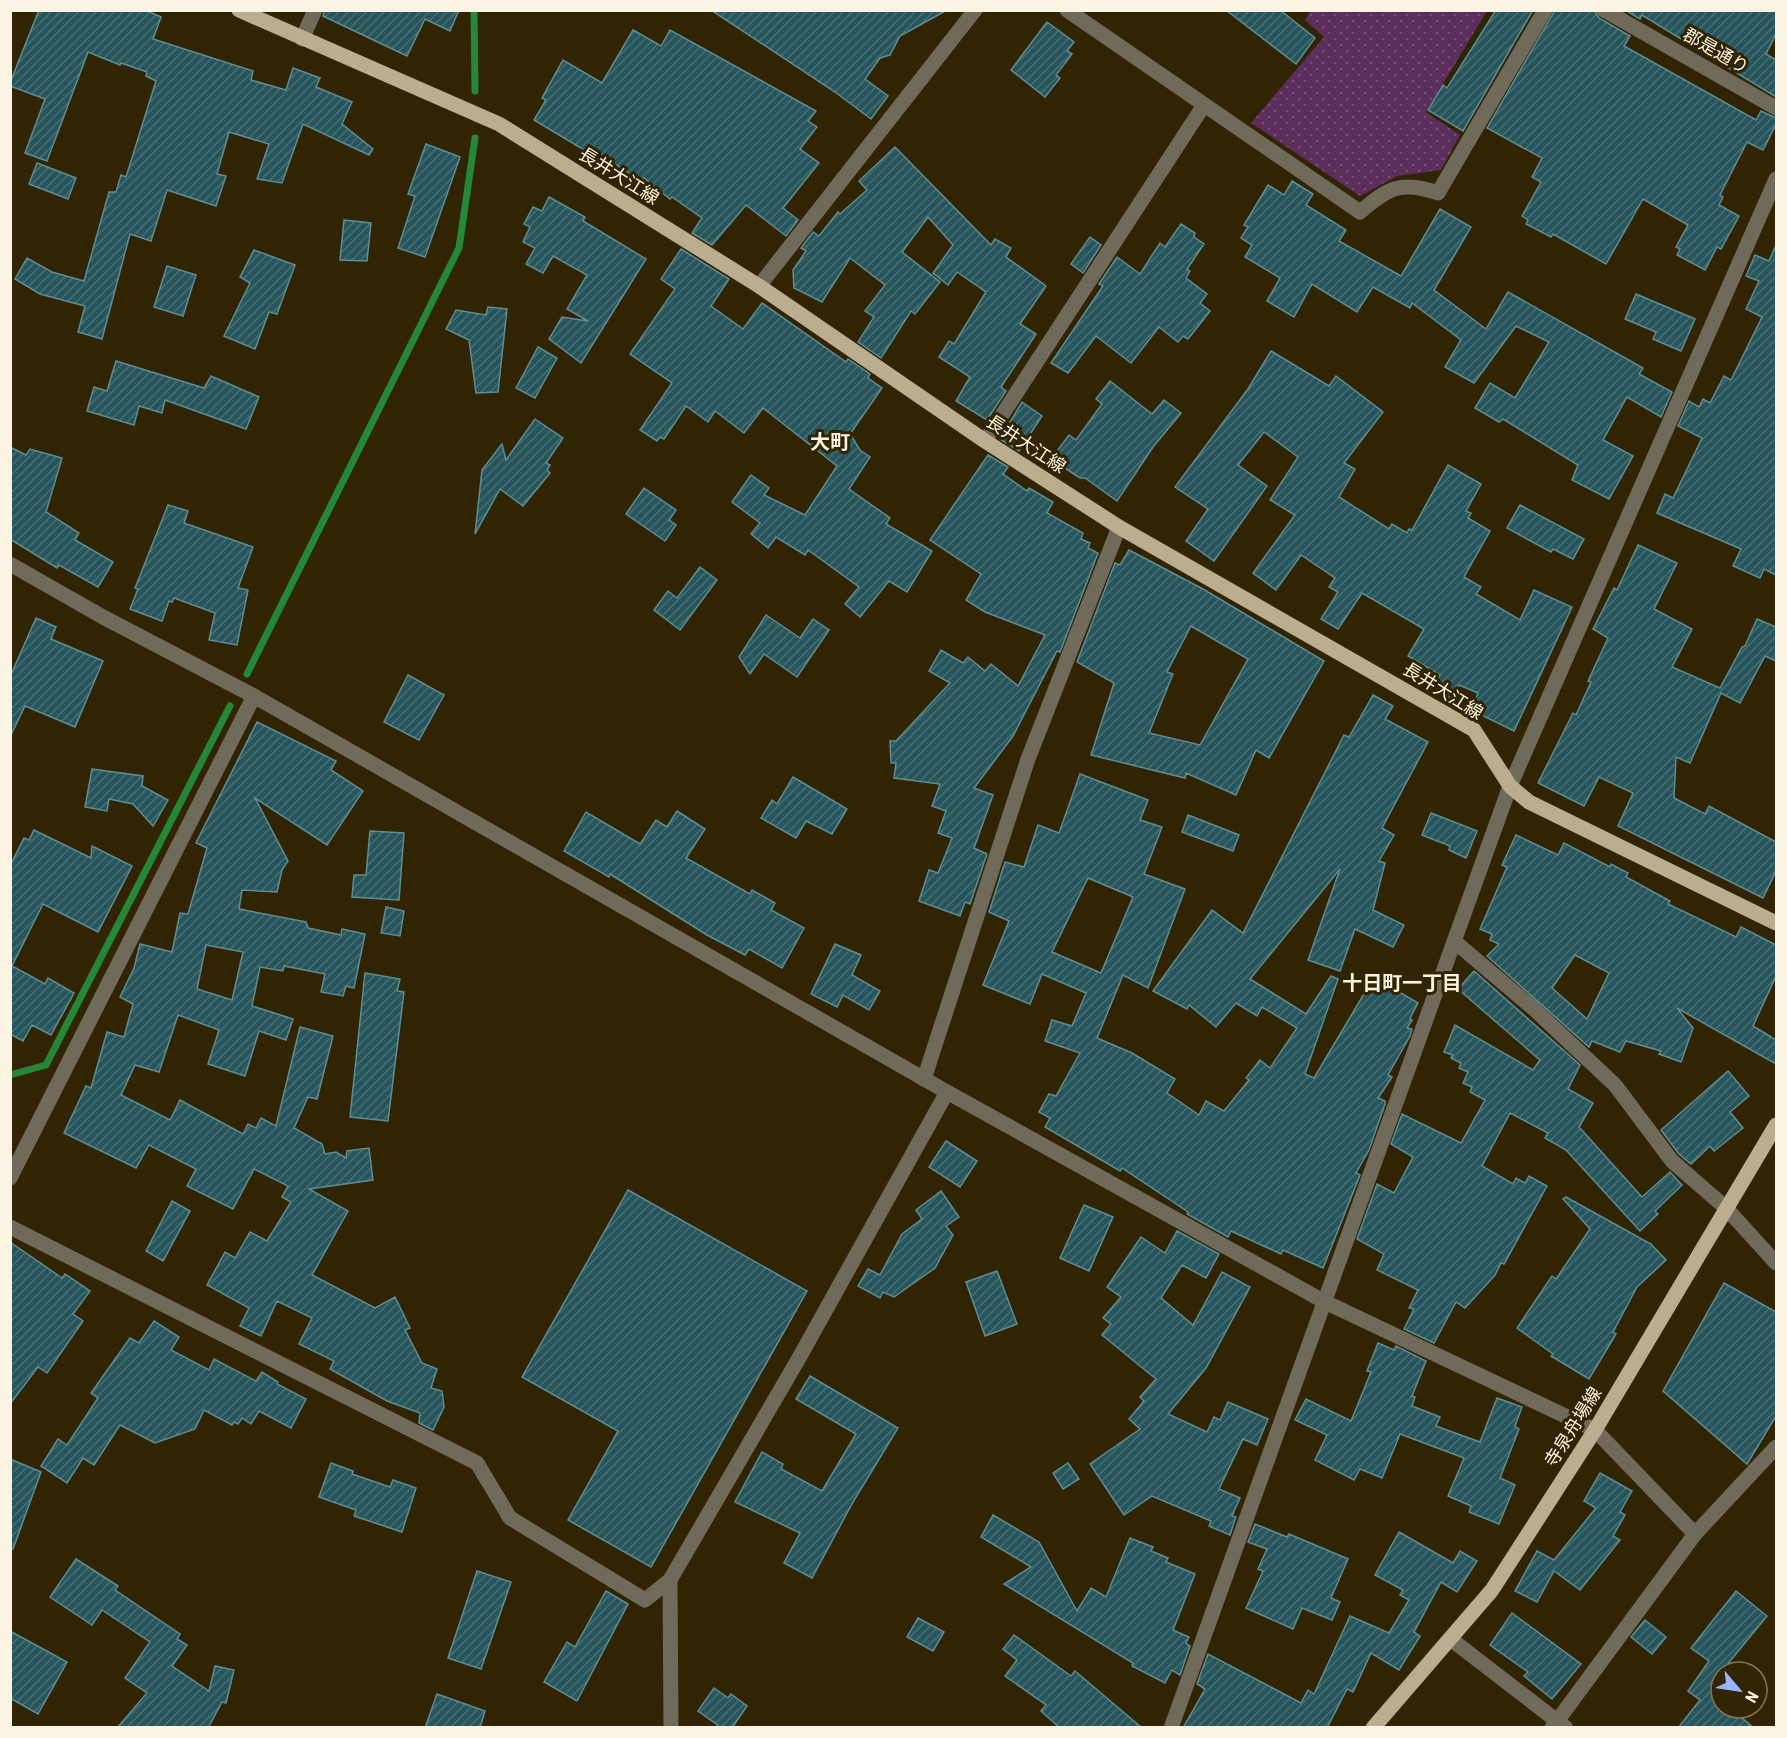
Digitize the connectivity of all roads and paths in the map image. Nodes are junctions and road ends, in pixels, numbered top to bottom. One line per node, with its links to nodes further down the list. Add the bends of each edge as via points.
1 (239, 10): 7 (main road, 長井大江線)
2 (315, 10): 7 (street)
3 (975, 10): 11 (street)
4 (1067, 10): 8 (street)
5 (1545, 10): 8 (street, via 1438,193 1416,185 1384,191 1360,212)
6 (1604, 10): 9 (street, 郡是通り)
7 (302, 39): 11 (main road, 長井大江線, via 499,124)
8 (1204, 105): 12 (street)
9 (1776, 108)
10 (1776, 179): 16 (street)
11 (759, 286): 12 (main road, 長井大江線)
12 (985, 441): 13 (main road, 長井大江線)
13 (1119, 527): 16 (main road, 長井大江線, via 1474,730); 19 (street, via 1028,759)
14 (10, 564): 15 (street)
15 (254, 696): 19 (street); 22 (street)
16 (1510, 786): 17 (main road, 長井大江線, via 1529,802); 18 (street)
17 (1776, 923)
18 (1454, 941): 23 (street, via 1615,1085 1672,1161); 26 (street)
19 (924, 1079): 20 (street)
20 (947, 1092): 26 (street); 30 (street)
21 (1776, 1125): 23 (main road, 寺泉舟場線)
22 (10, 1178)
23 (1726, 1208): 25 (street); 27 (main road, 寺泉舟場線)
24 (10, 1227): 30 (street, via 477,1463 510,1518 645,1600)
25 (1776, 1263)
26 (1325, 1302): 27 (street); 34 (street)
27 (1595, 1430): 29 (street); 31 (main road, 寺泉舟場線, via 1492,1590)
28 (1776, 1447): 29 (street)
29 (1695, 1534): 32 (street)
30 (670, 1580): 33 (street)
31 (1452, 1640): 32 (street); 35 (main road, 寺泉舟場線)
32 (1558, 1725)
33 (671, 1728)
34 (1171, 1728)
35 (1373, 1728)

